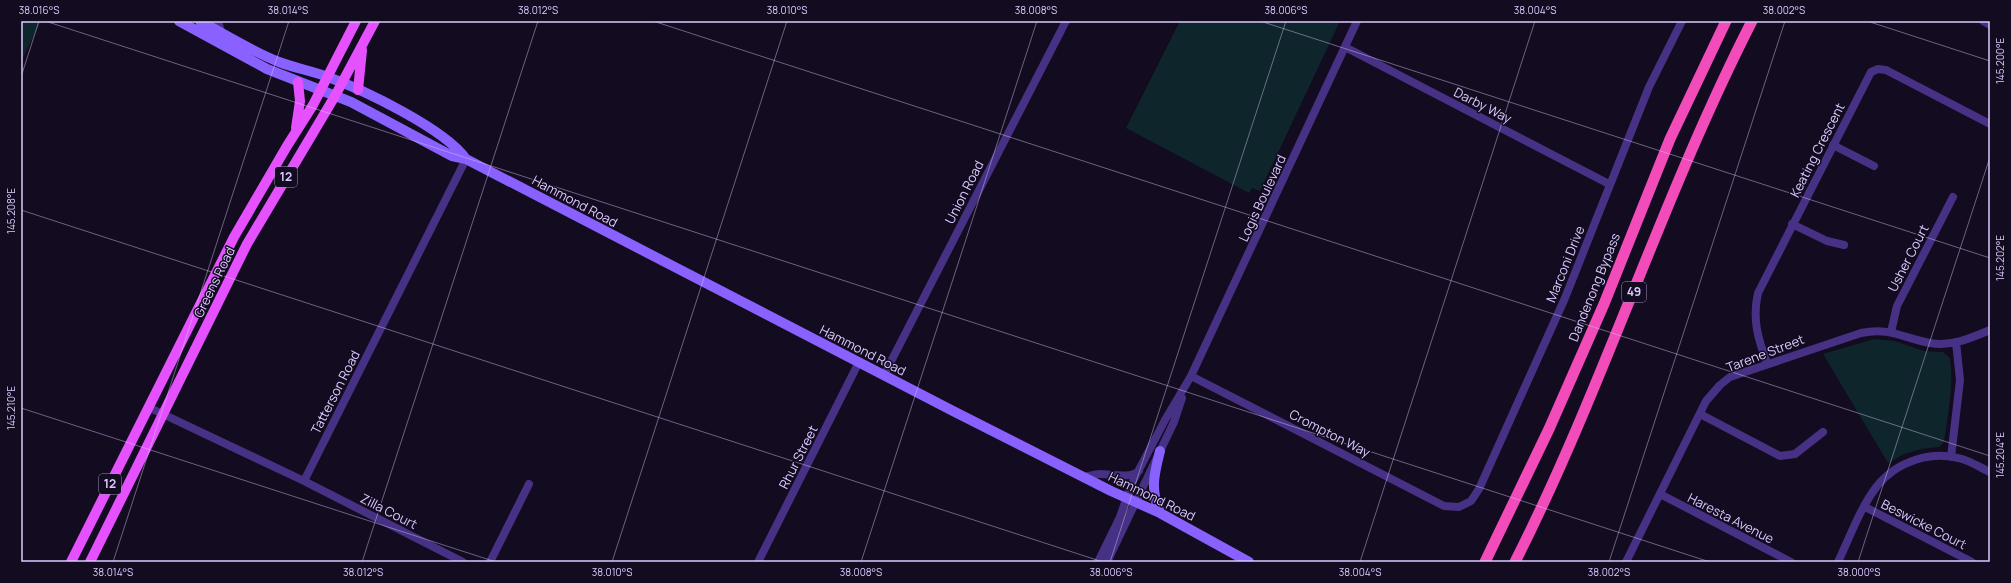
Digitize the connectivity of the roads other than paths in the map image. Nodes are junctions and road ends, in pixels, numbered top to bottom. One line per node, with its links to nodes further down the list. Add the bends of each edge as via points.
1 (179, 21): 17 (main road, Hammond Road, via 261,66)
2 (200, 21): 13 (main road, Hammond Road)
3 (218, 21): 13 (street)
4 (356, 21): 16 (main road, Greens Road / 12)
5 (375, 21): 14 (main road, Greens Road / 12)
6 (1066, 21): 38 (street, Union Road)
7 (1357, 21): 15 (street, Logis Boulevard)
8 (1682, 21): 27 (street, Marconi Drive, via 1649,87)
9 (1726, 21): 65 (highway, Dandenong Bypass / 49, via 1670,139 1604,304 1549,429)
10 (1752, 21): 66 (highway, 49, via 1706,117 1575,434)
11 (1983, 21): 12 (street)
12 (1990, 24)
13 (221, 32): 16 (main road, Hammond Road, via 278,61)
14 (362, 46): 18 (main road, Greens Road / 12); 20 (main road)
15 (1345, 48): 27 (street, Darby Way); 39 (street, Logis Boulevard)
16 (326, 76): 18 (main road, Hammond Road); 19 (main road, Greens Road / 12)
17 (298, 82): 19 (main road, Hammond Road); 23 (main road, via 300,101)
18 (342, 83): 20 (main road, Hammond Road); 21 (main road, Greens Road / 12)
19 (321, 89): 21 (main road, Hammond Road); 23 (main road, Greens Road / 12)
20 (358, 90): 25 (main road, Hammond Road, via 418,121 458,148)
21 (335, 96): 25 (main road, Hammond Road, via 452,156); 32 (main road, Greens Road / 12, via 255,229)
22 (1990, 124): 24 (street, Keating Crescent, via 1886,70 1878,69 1871,72 1867,78)
23 (295, 132): 31 (main road, Greens Road / 12)
24 (1833, 145): 26 (street); 29 (street, Keating Crescent)
25 (466, 159): 36 (main road, Hammond Road); 49 (street, Tatterson Road)
26 (1874, 166)
27 (1609, 184): 53 (street, Marconi Drive, via 1565,298 1495,456 1471,501)
28 (1953, 197): 34 (street, Usher Court, via 1897,306)
29 (1792, 224): 30 (street, via 1827,242); 37 (street, Keating Crescent, via 1760,285 1755,304 1757,334)
30 (1844, 246)
31 (226, 253): 32 (main road); 40 (main road, Greens Road / 12)
32 (240, 259): 41 (main road, Greens Road / 12)
33 (1990, 330): 35 (street, Tarene Street)
34 (1891, 332): 35 (street, Tarene Street, via 1931,343); 37 (street, Tarene Street, via 1880,330 1860,333)
35 (1956, 342): 45 (street, via 1960,380)
36 (860, 362): 38 (main road, Hammond Road); 61 (street, Rhur Street)
37 (1767, 364): 42 (street, Tarene Street, via 1739,373 1720,385 1706,401)
38 (884, 375): 48 (main road, Hammond Road)
39 (1189, 380): 44 (street, Logis Boulevard); 46 (street, Logis Boulevard); 53 (street, Crompton Way, via 1444,506)
40 (148, 406): 41 (street); 57 (main road, Greens Road / 12)
41 (164, 414): 49 (street); 58 (main road, Greens Road / 12)
42 (1700, 414): 43 (street, via 1780,456 1795,454); 51 (street, Tarene Street)
43 (1823, 432)
44 (1160, 451): 52 (street, Logis Boulevard); 55 (main road, via 1153,494)
45 (1951, 457): 47 (street); 54 (street, via 1925,458 1906,464 1877,486)
46 (1139, 471): 48 (street, via 1128,475 1099,474); 52 (street, Logis Boulevard)
47 (1990, 472)
48 (1084, 477): 52 (main road, Hammond Road)
49 (304, 481): 59 (street, Zilla Court)
50 (529, 484): 60 (street)
51 (1660, 494): 56 (street, Haresta Avenue); 67 (street, Tarene Street)
52 (1131, 500): 55 (main road, Hammond Road); 62 (street); 63 (street)
53 (1459, 507)
54 (1865, 507): 69 (street); 70 (street, Beswicke Court)
55 (1160, 513): 64 (main road, Hammond Road)
56 (1777, 559): 68 (street, Haresta Avenue)
57 (71, 562)
58 (90, 562)
59 (463, 562)
60 (490, 562)
61 (758, 562)
62 (1098, 562)
63 (1107, 562)
64 (1249, 562)
65 (1485, 562)
66 (1515, 562)
67 (1626, 562)
68 (1790, 562)
69 (1838, 562)
70 (1972, 562)

